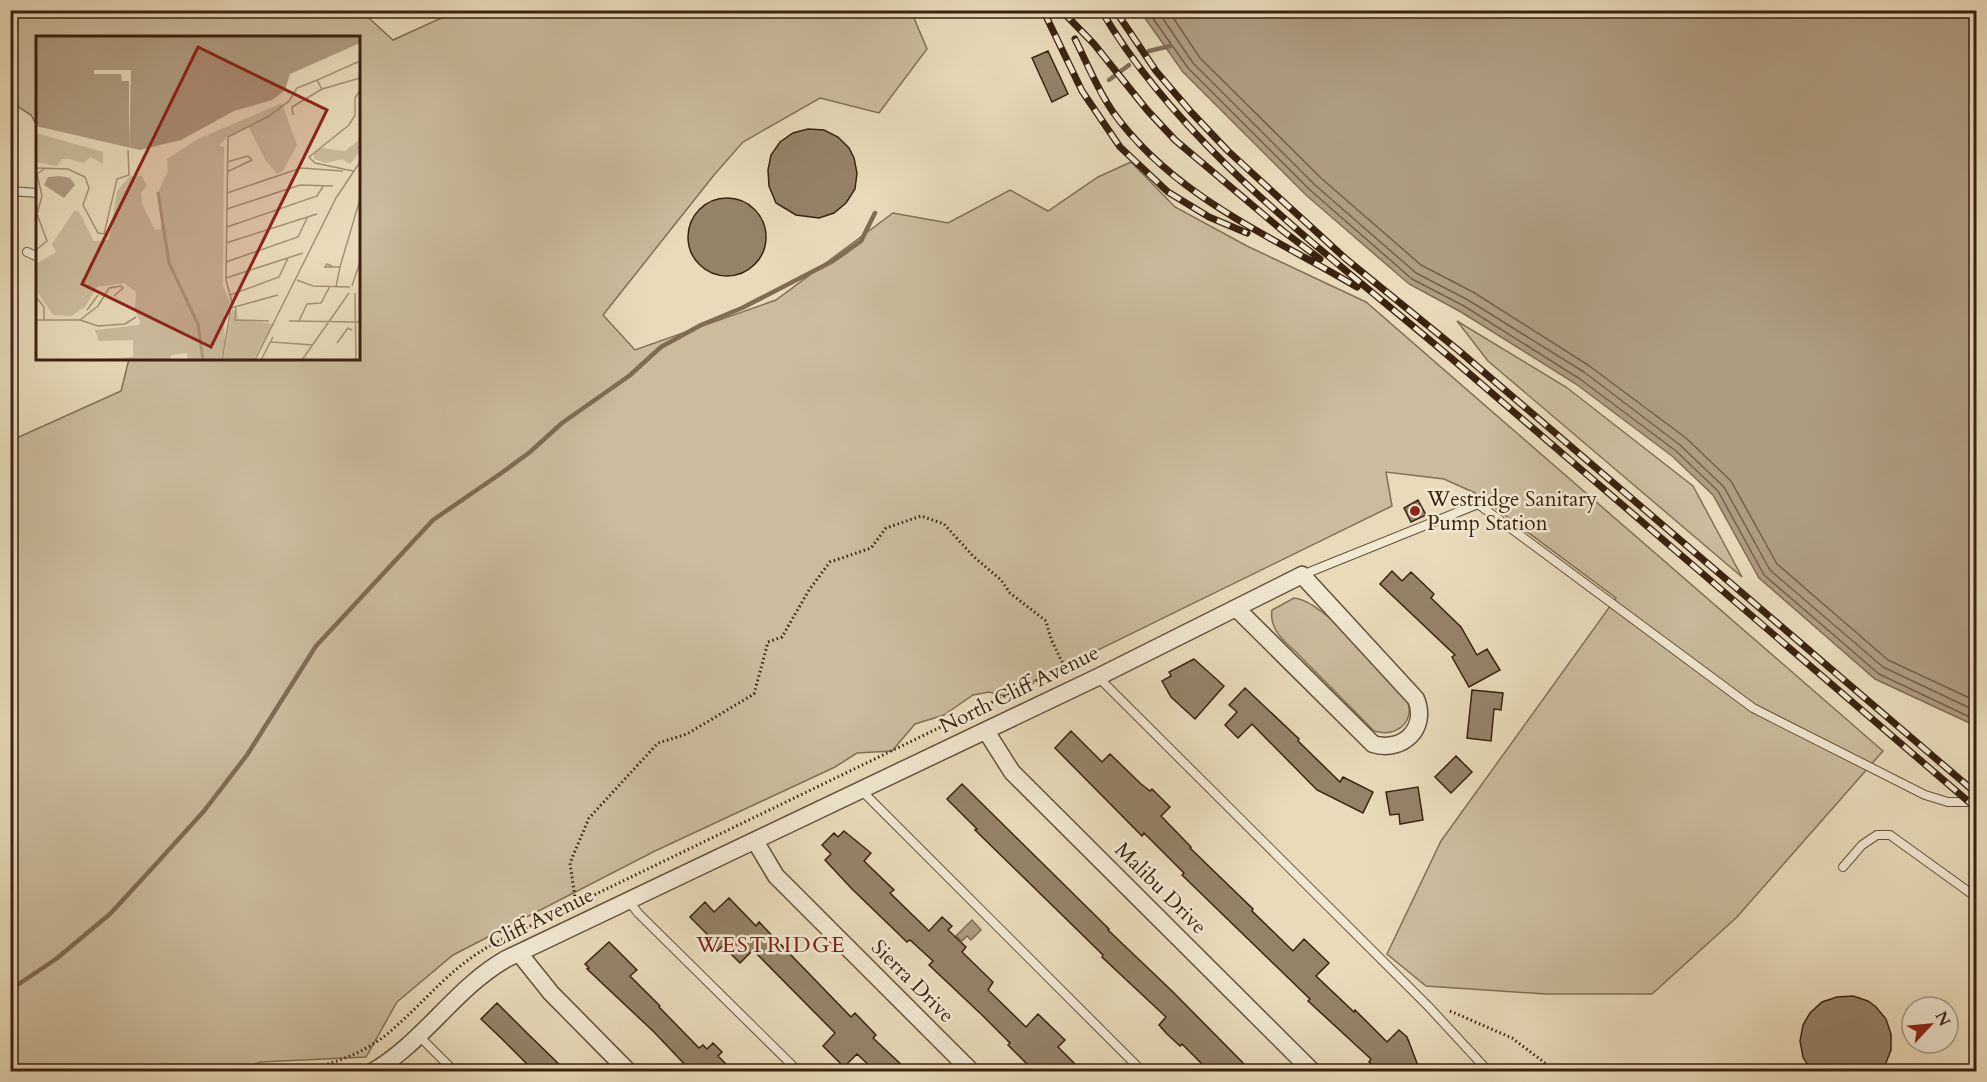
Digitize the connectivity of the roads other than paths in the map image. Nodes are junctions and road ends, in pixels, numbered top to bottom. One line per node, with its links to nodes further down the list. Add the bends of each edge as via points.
1 (10, 191): 2 (lane)
2 (36, 194)
3 (27, 252): 4 (lane)
4 (36, 256)
5 (1302, 575): 6 (street, North Cliff Avenue); 6 (street, via 1416,699 1419,722 1404,740 1384,747 1373,744); 10 (lane, via 1478,504 1753,708 1925,795 1948,802)
6 (1236, 608): 7 (street, North Cliff Avenue)
7 (1098, 677): 8 (street, North Cliff Avenue); 24 (lane)
8 (986, 731): 9 (street, North Cliff Avenue); 23 (street, Malibu Drive, via 1012,772)
9 (861, 790): 11 (street, North Cliff Avenue); 22 (lane)
10 (1977, 802)
11 (755, 841): 14 (street, Cliff Avenue); 21 (street, Sierra Drive, via 776,876)
12 (1843, 867): 13 (lane, via 1877,835 1890,836)
13 (1977, 897)
14 (628, 900): 15 (street, Cliff Avenue); 20 (lane)
15 (519, 953): 16 (street, Cliff Avenue, via 478,977); 19 (street, via 551,993)
16 (418, 1035): 17 (street, Cliff Avenue, via 394,1058); 18 (lane)
17 (372, 1071)
18 (455, 1071)
19 (629, 1071)
20 (799, 1071)
21 (972, 1071)
22 (1143, 1071)
23 (1313, 1071)
24 (1489, 1071)

